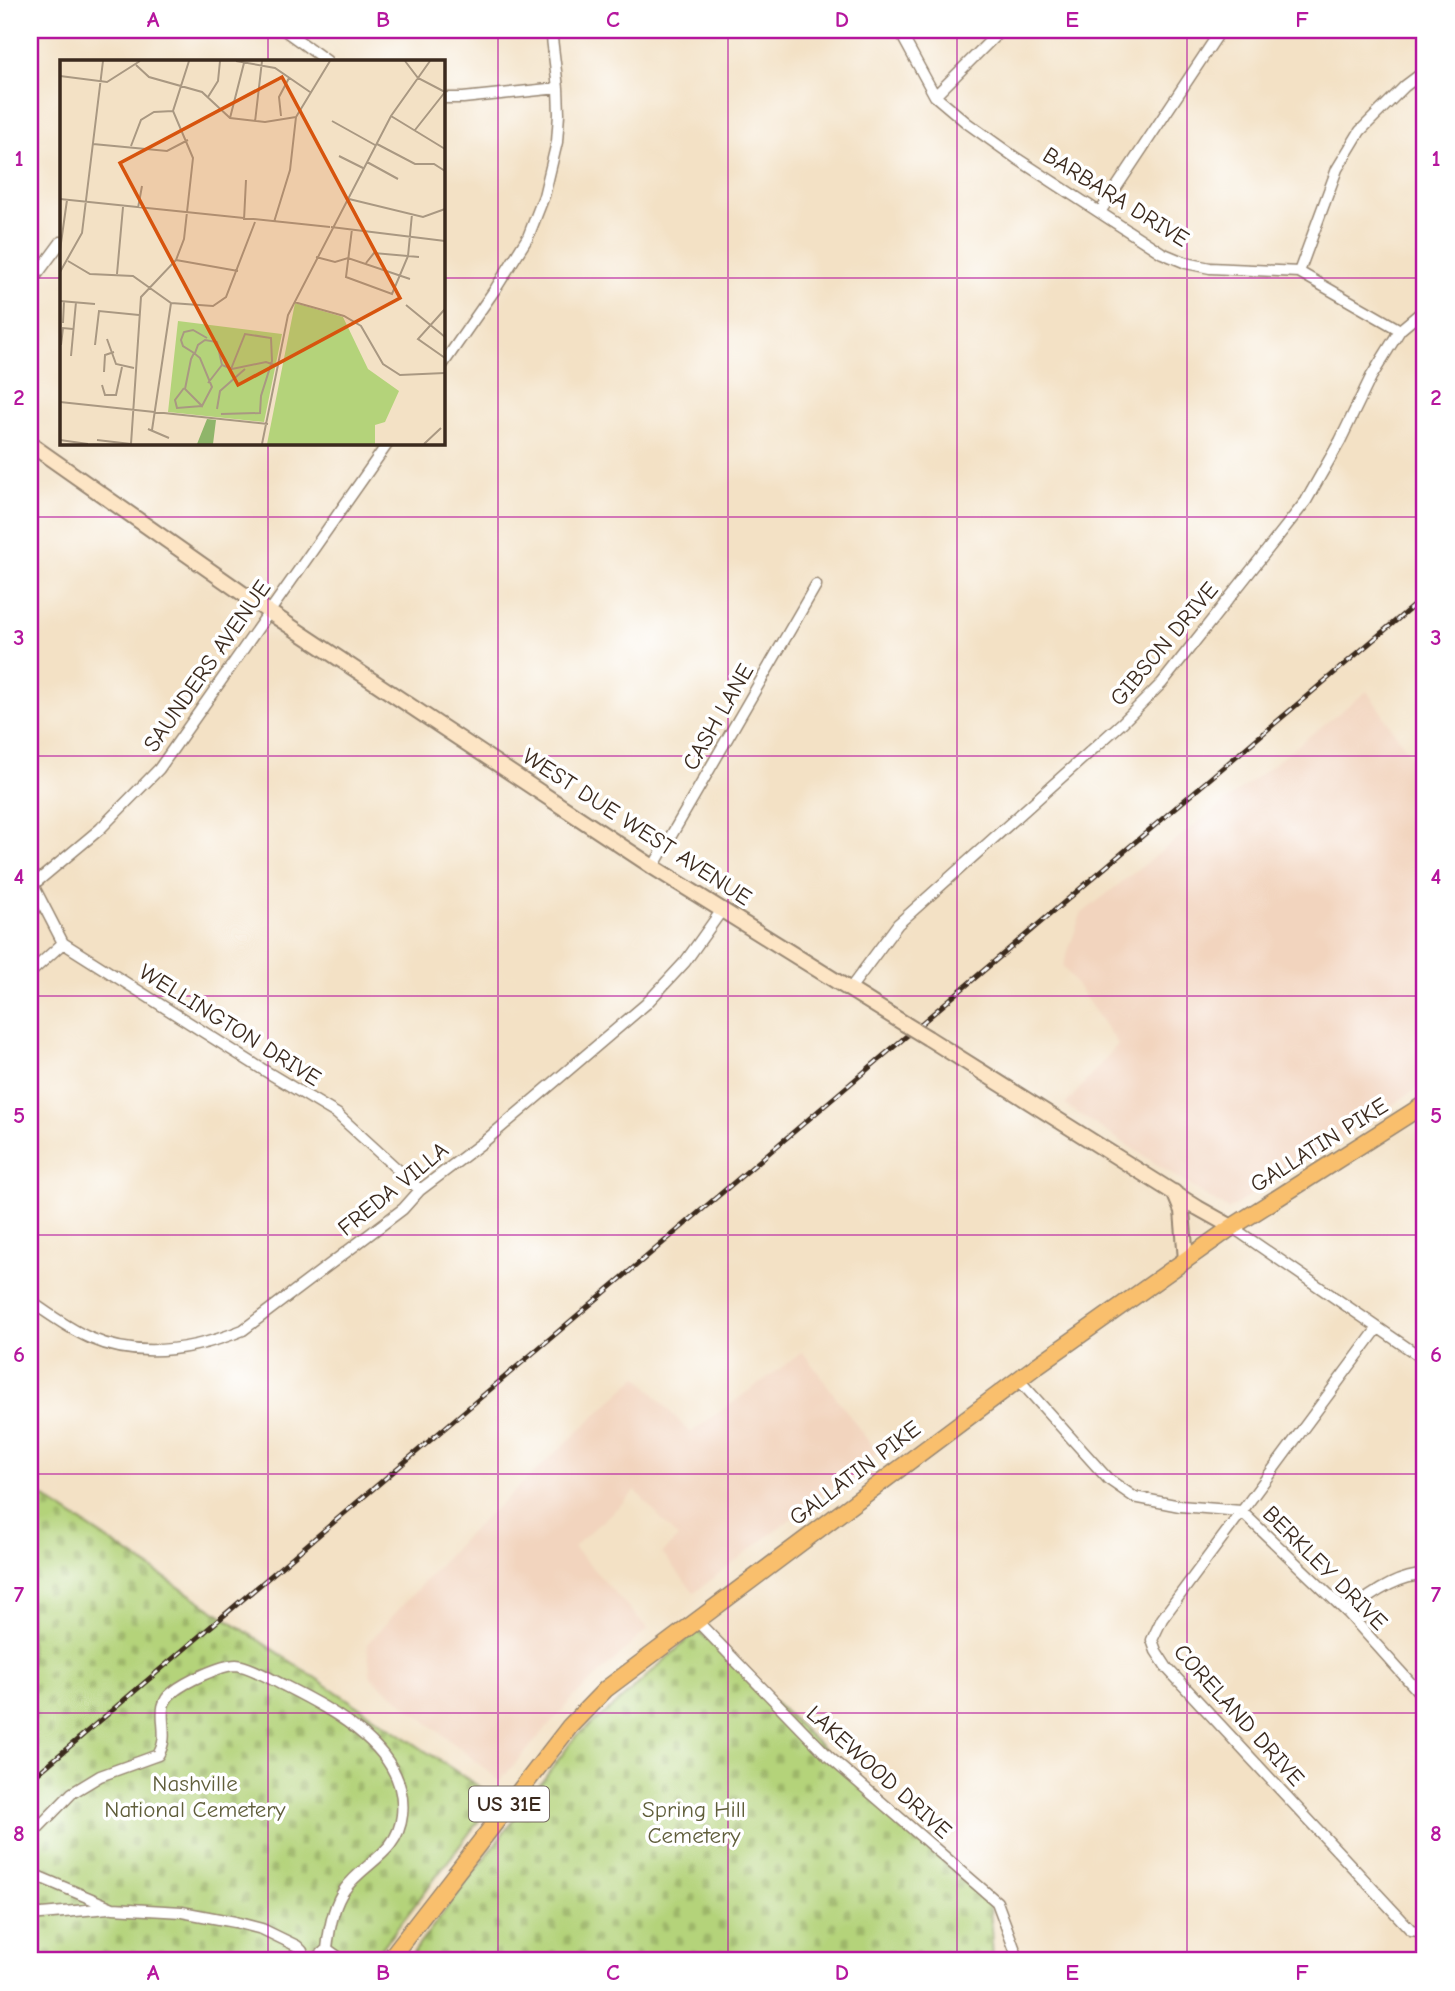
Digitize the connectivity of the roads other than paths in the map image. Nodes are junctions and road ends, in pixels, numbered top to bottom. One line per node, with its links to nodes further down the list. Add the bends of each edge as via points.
1 (284, 30): 6 (street)
2 (551, 30): 8 (street)
3 (899, 30): 9 (street, BARBARA DRIVE)
4 (1001, 30): 9 (street)
5 (1221, 30): 11 (street)
6 (326, 60)
7 (1425, 71): 13 (street, via 1360,131 1337,169)
8 (558, 88): 10 (street); 17 (street, via 557,142 528,237)
9 (935, 96): 11 (street, BARBARA DRIVE, via 1016,158)
10 (444, 98)
11 (1100, 212): 13 (street, BARBARA DRIVE, via 1162,253 1186,263)
12 (60, 243): 14 (street)
13 (1300, 272): 16 (street, BARBARA DRIVE)
14 (30, 284)
15 (1425, 309): 16 (street, GIBSON DRIVE)
16 (1401, 330): 27 (street, GIBSON DRIVE, via 1370,378 1306,501 1162,683 898,924)
17 (444, 363)
18 (30, 444): 21 (main road, WEST DUE WEST AVENUE)
19 (387, 444): 21 (street, SAUNDERS AVENUE)
20 (816, 585): 22 (street, CASH LANE)
21 (269, 612): 22 (main road, WEST DUE WEST AVENUE); 23 (street, SAUNDERS AVENUE, via 159,769 100,829)
22 (653, 867): 24 (main road, WEST DUE WEST AVENUE)
23 (31, 886): 25 (street)
24 (722, 910): 27 (main road, WEST DUE WEST AVENUE); 29 (street, FREDA VILLA, via 685,962 646,1004)
25 (63, 943): 26 (street); 29 (street, WELLINGTON DRIVE, via 337,1114)
26 (30, 972)
27 (849, 990): 30 (main road, WEST DUE WEST AVENUE, bridge)
28 (1425, 1104): 31 (main road, GALLATIN PIKE / US 31E)
29 (420, 1190): 33 (street, FREDA VILLA, via 403,1209 243,1330 215,1341 176,1350 119,1348 89,1338)
30 (1174, 1192): 31 (main road, WEST DUE WEST AVENUE); 32 (main road, via 1182,1211)
31 (1232, 1227): 32 (main road, GALLATIN PIKE / US 31E); 34 (street)
32 (1186, 1260): 36 (main road, GALLATIN PIKE / US 31E)
33 (30, 1301)
34 (1377, 1329): 35 (street); 37 (street, CORELAND DRIVE)
35 (1425, 1360)
36 (1018, 1380): 37 (street, BERKLEY DRIVE, via 1108,1479 1134,1497); 40 (main road, GALLATIN PIKE / US 31E)
37 (1241, 1511): 39 (street, BERKLEY DRIVE); 46 (street, CORELAND DRIVE, via 1162,1619 1152,1640 1156,1651 1410,1930)
38 (1425, 1575): 39 (street, via 1393,1583)
39 (1348, 1613): 41 (street, BERKLEY DRIVE)
40 (696, 1620): 50 (main road, GALLATIN PIKE / US 31E, via 606,1689 570,1726); 51 (street, LAKEWOOD DRIVE, via 828,1756 997,1902)
41 (1425, 1699)
42 (30, 1836): 47 (street, via 72,1793 100,1776 158,1755 165,1736 162,1708 172,1692 209,1672 237,1665 255,1671 327,1707 365,1735 393,1769 401,1788 402,1816 396,1837 346,1888)
43 (30, 1873): 44 (street)
44 (113, 1908): 45 (street); 48 (street, via 182,1912 262,1929 297,1945)
45 (30, 1915)
46 (1425, 1932)
47 (327, 1949): 48 (street); 49 (street)
48 (307, 1961)
49 (344, 1961)
50 (388, 1961)
51 (1019, 1961)

